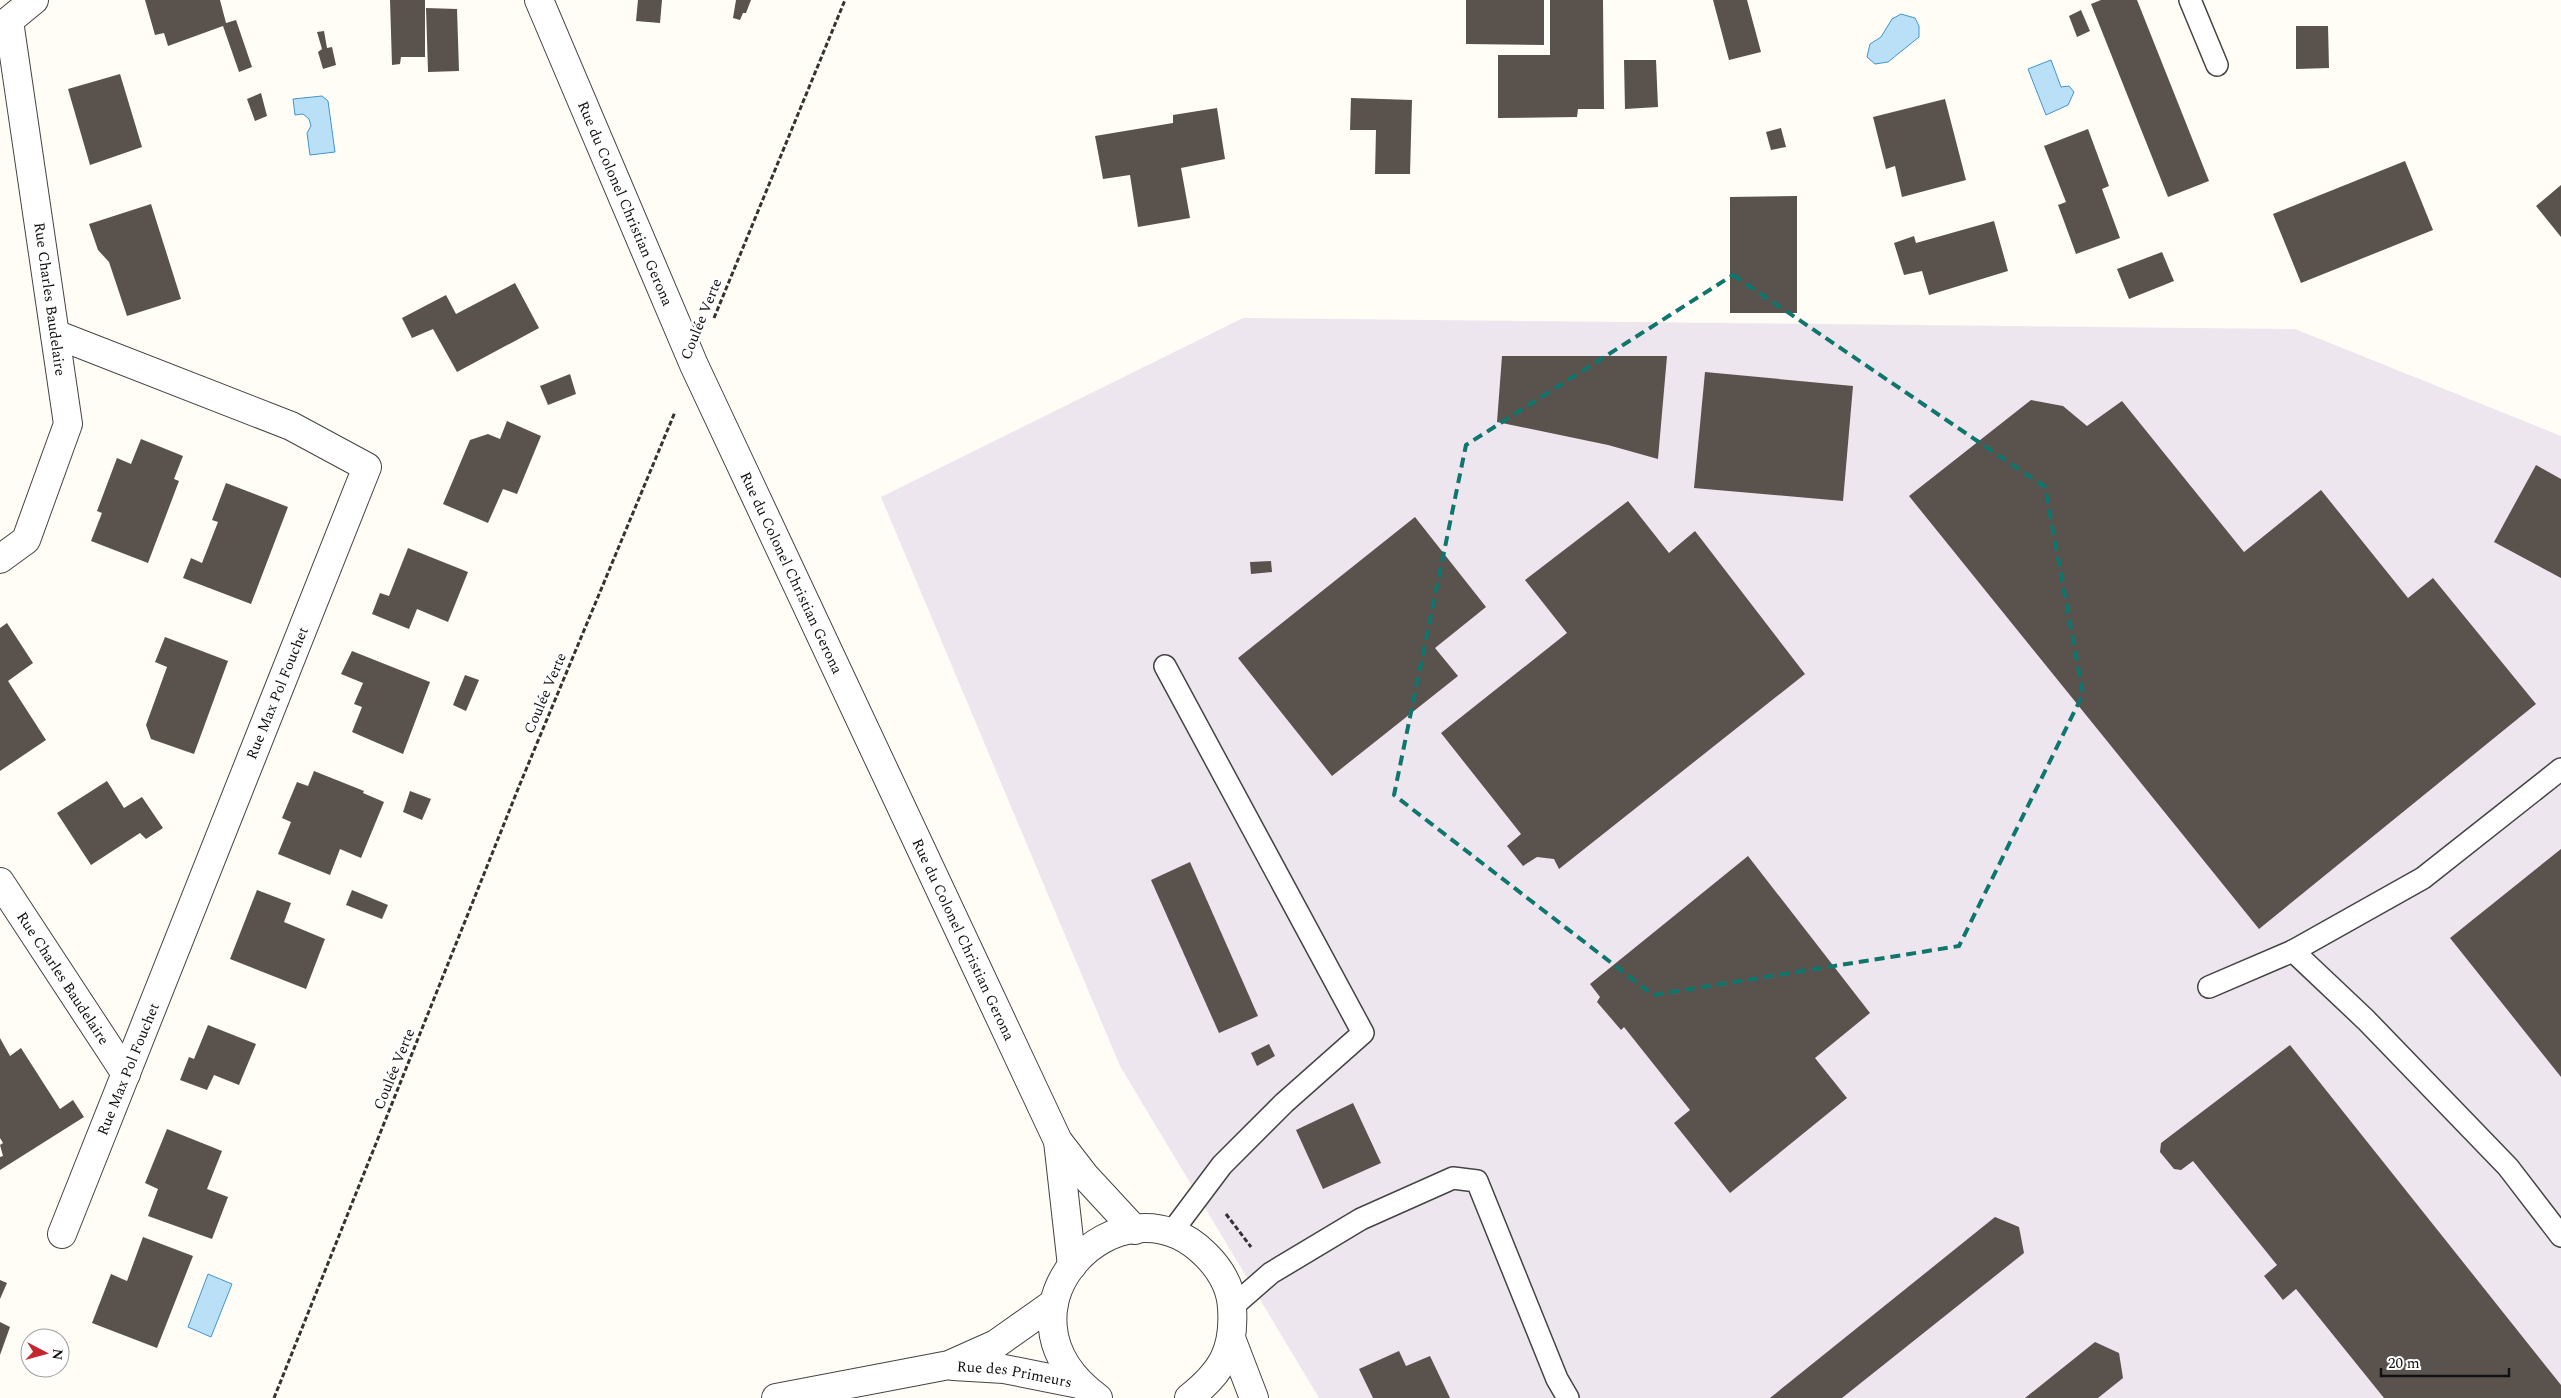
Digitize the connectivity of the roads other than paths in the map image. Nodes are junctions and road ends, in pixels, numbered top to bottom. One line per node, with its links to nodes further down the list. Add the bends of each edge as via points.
1 (34, 0): 4 (street)
2 (539, 0): 14 (street, Rue du Colonel Christian Gerona, via 694,365)
3 (2190, 0): 5 (lane)
4 (4, 24): 6 (street, Rue Charles Baudelaire)
5 (2217, 65)
6 (55, 334): 7 (street, Rue Charles Baudelaire, via 68,424 26,540); 13 (street, Rue Max Pol Fouchet, via 291,426 367,467)
7 (0, 559)
8 (1165, 666): 16 (lane, via 1363,1032 1284,1102 1222,1165)
9 (2561, 769): 11 (lane, via 2423,878)
10 (0, 882): 13 (street, Rue Charles Baudelaire)
11 (2293, 951): 12 (lane); 18 (lane, via 2366,1020 2508,1167)
12 (2209, 987)
13 (126, 1074): 17 (street, Rue Max Pol Fouchet)
14 (1058, 1141): 15 (street, Rue du Colonel Christian Gerona); 19 (street, Rue du Colonel Christian Gerona)
15 (1135, 1230): 16 (street); 19 (street, via 1110,1234 1084,1251)
16 (1171, 1233): 21 (street, via 1198,1247 1219,1268 1232,1297)
17 (62, 1234)
18 (2561, 1236)
19 (1072, 1266): 20 (street, via 1064,1274)
20 (1054, 1303): 23 (street, Rue des Primeurs, via 996,1344); 24 (street, via 1053,1332 1062,1360)
21 (1232, 1307): 22 (street, via 1234,1328); 28 (lane, via 1271,1273 1361,1219 1453,1178 1477,1181)
22 (1231, 1338): 26 (street, via 1226,1357 1210,1382); 27 (street)
23 (949, 1365): 24 (street, Rue des Primeurs, via 1004,1369); 25 (street, Rue des Primeurs)
24 (1089, 1391)
25 (776, 1398)
26 (1189, 1398)
27 (1254, 1398)
28 (1568, 1398)

